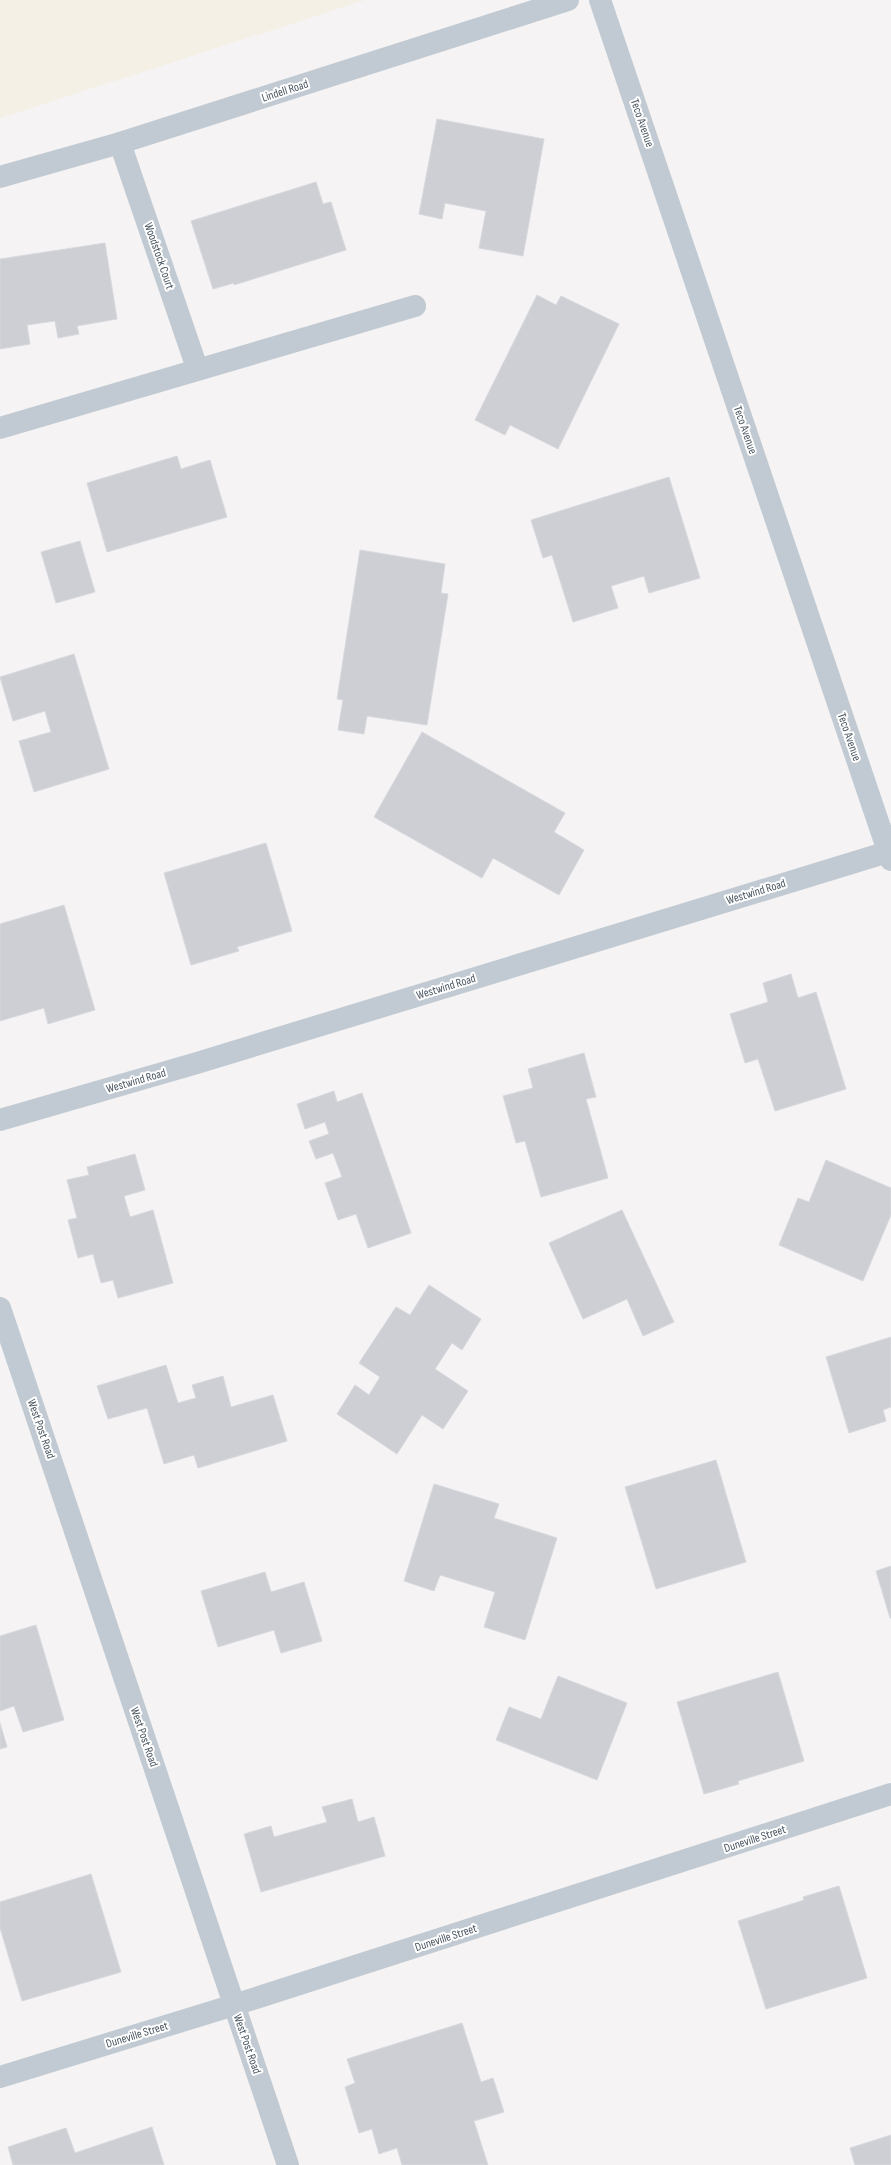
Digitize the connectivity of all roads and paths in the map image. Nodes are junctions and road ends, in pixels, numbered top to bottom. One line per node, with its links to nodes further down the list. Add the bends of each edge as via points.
1 (568, 0): 3 (street, Lindell Road)
2 (600, 0): 8 (street, Teco Avenue)
3 (120, 144): 4 (street, Lindell Road); 6 (street, Woodstock Court)
4 (0, 177)
5 (415, 306): 6 (street)
6 (198, 368): 7 (street)
7 (0, 428)
8 (890, 854): 9 (street, Westwind Road, via 197,1064)
9 (0, 1120)
10 (0, 1308): 12 (street, West Post Road)
11 (891, 1794): 12 (street, Duneville Street)
12 (234, 2005): 13 (street, Duneville Street); 14 (street, West Post Road)
13 (0, 2077)
14 (288, 2165)

